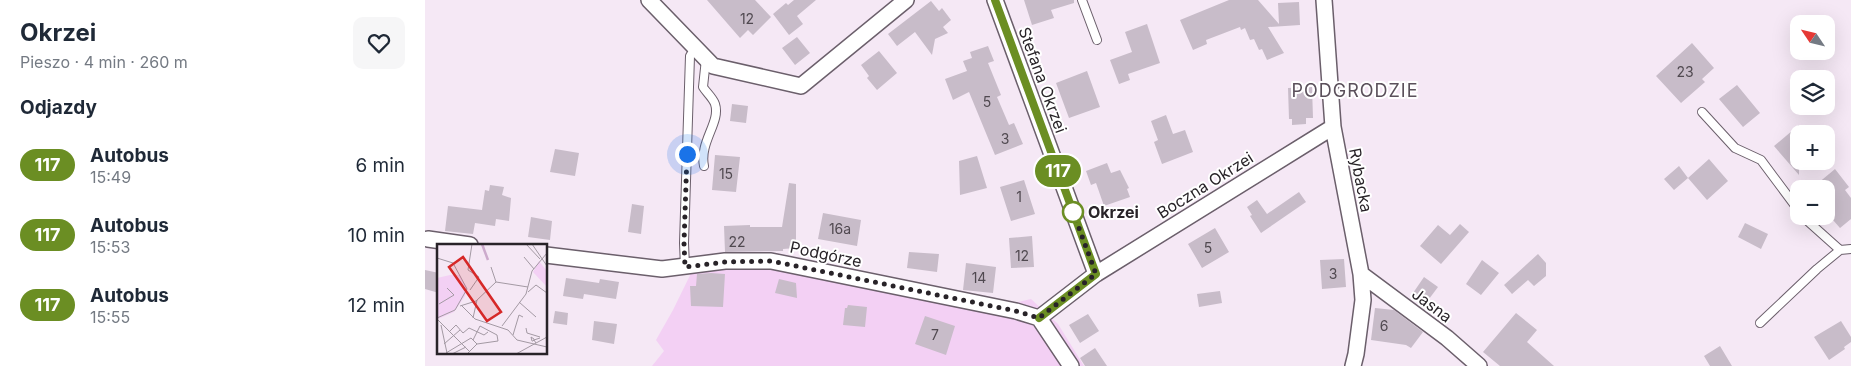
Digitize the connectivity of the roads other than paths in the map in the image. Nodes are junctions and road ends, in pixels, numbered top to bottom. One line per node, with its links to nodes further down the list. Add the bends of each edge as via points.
1 (649, 0): 7 (street)
2 (906, 0): 8 (street, via 801,86 713,66)
3 (995, 0): 20 (street, Stefana Okrzei)
4 (1082, 0): 6 (lane)
5 (1324, 0): 10 (street, Rybacka)
6 (1097, 40)
7 (695, 48): 8 (street); 19 (lane, via 690,56)
8 (706, 59): 11 (lane, via 703,88 715,103 716,116 702,156)
9 (1702, 112): 12 (lane, via 1735,148 1761,160)
10 (1333, 127): 20 (street, Boczna Okrzei); 21 (street, Rybacka)
11 (705, 166)
12 (1790, 199)
13 (1812, 225): 16 (lane)
14 (427, 239): 15 (street)
15 (463, 244)
16 (1840, 250): 17 (lane); 23 (lane)
17 (1851, 250)
18 (547, 254): 19 (street, Podgórze, via 662,269)
19 (685, 267): 22 (street, Podgórze, via 771,261)
20 (1096, 274): 22 (street)
21 (1361, 274): 25 (street, Rybacka, via 1363,300); 26 (street, Jasna)
22 (1039, 318): 24 (street)
23 (1760, 323)
24 (1071, 366)
25 (1353, 366)
26 (1479, 366)

